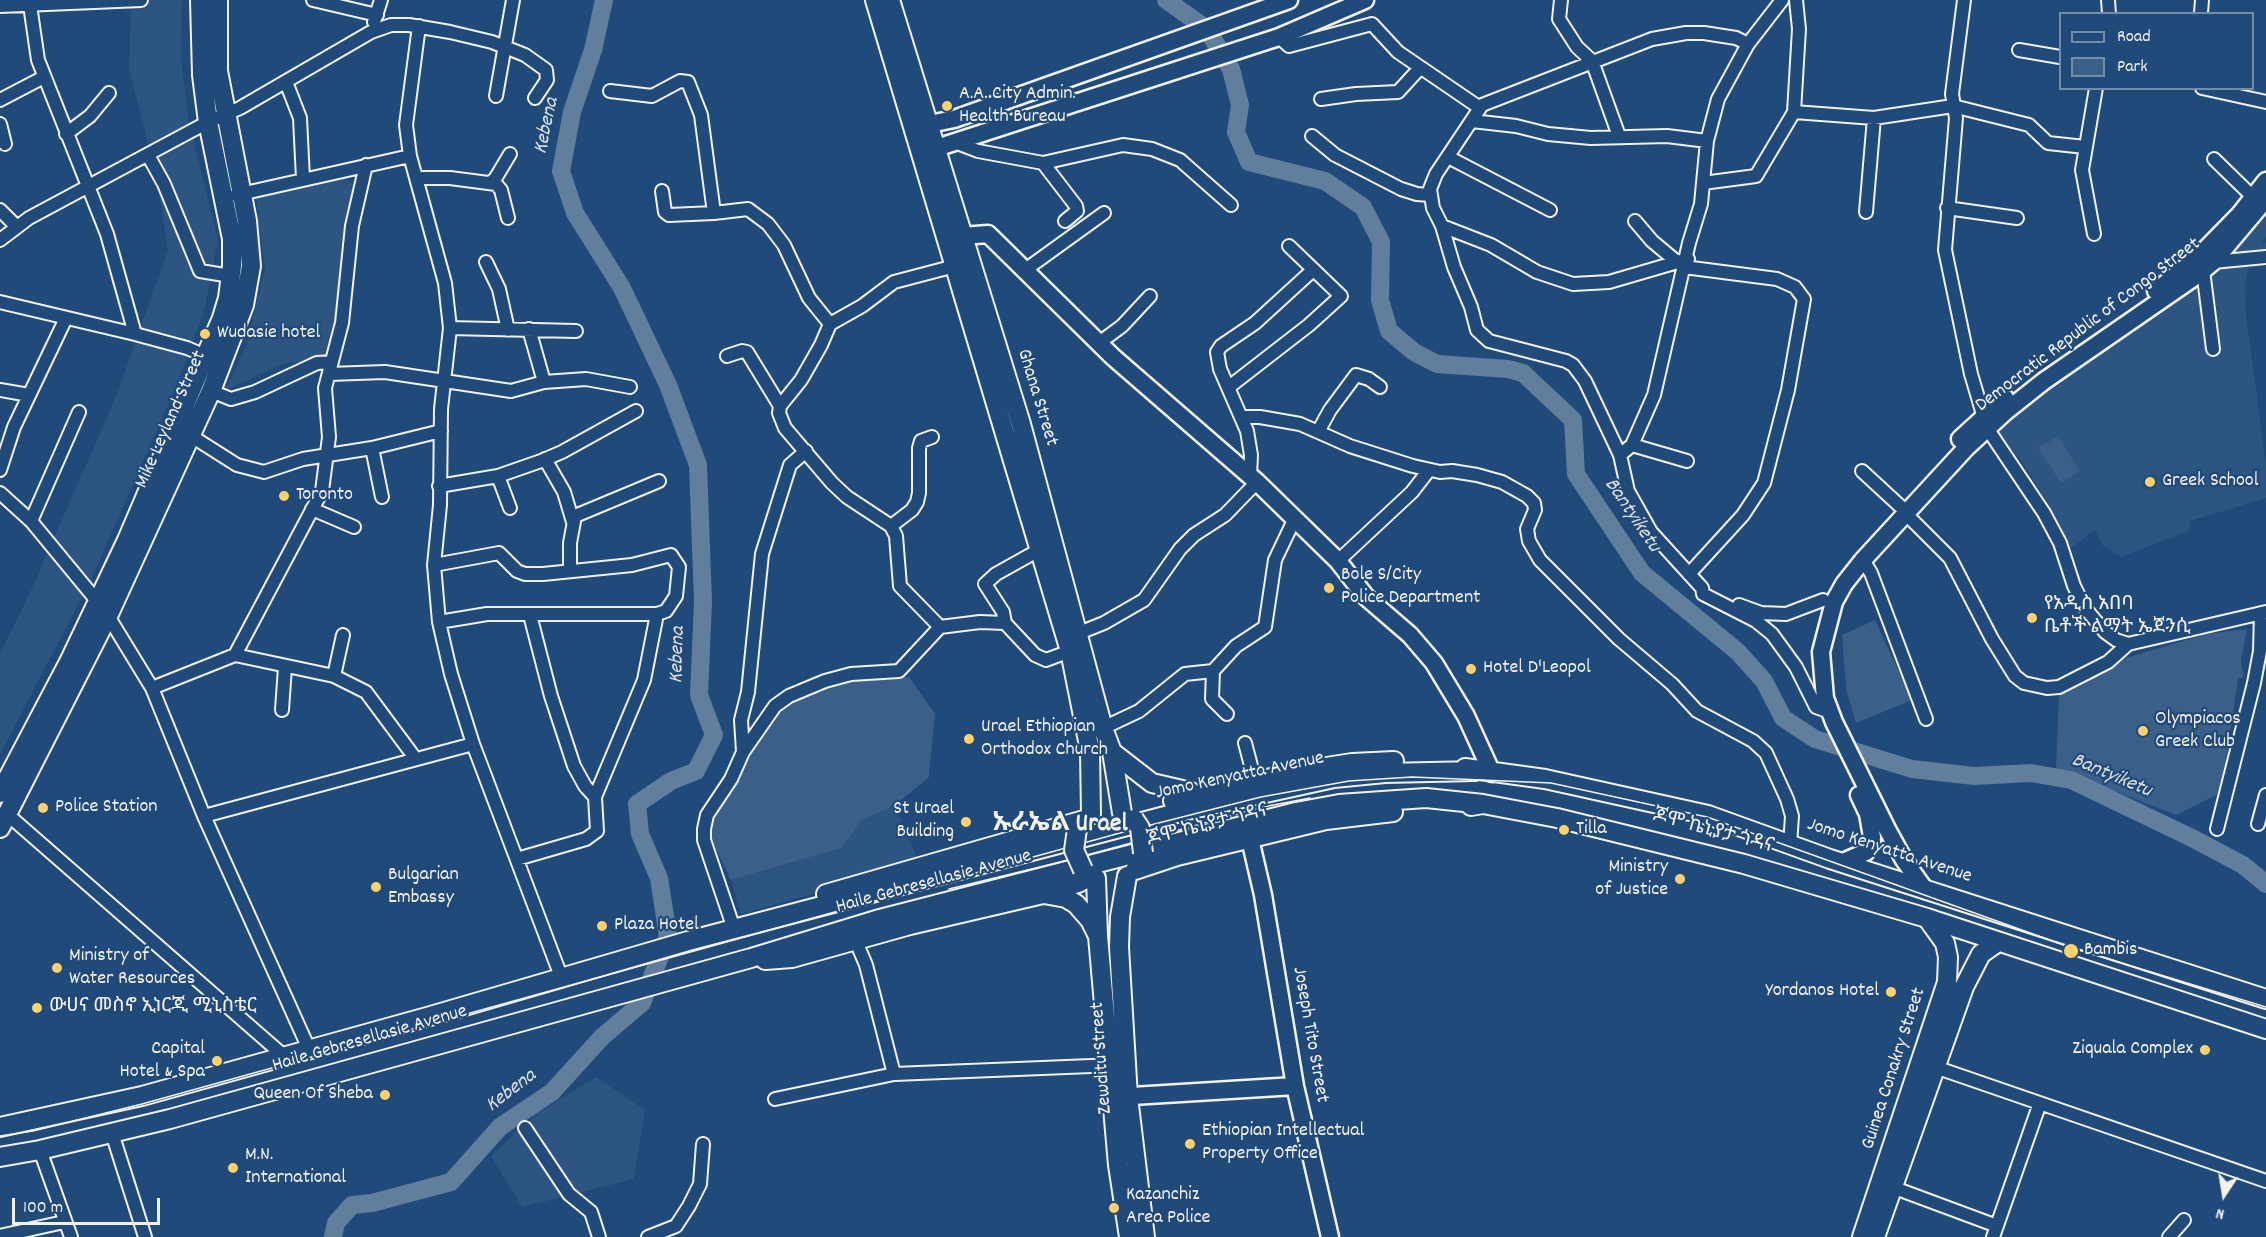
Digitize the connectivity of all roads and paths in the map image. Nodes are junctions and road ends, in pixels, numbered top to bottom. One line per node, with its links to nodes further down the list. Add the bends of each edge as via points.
1 (141, 0): 15 (street)
2 (200, 0): 50 (main road, Mike Leyland Street)
3 (218, 0): 47 (main road, Mike Leyland Street, via 218,71)
4 (313, 0): 18 (street)
5 (381, 0): 18 (street)
6 (513, 0): 23 (street)
7 (875, 0): 31 (main road, Ghana Street)
8 (890, 0): 31 (main road, Ghana Street)
9 (1289, 0): 26 (main road)
10 (1365, 0): 21 (main road)
11 (1561, 0): 27 (street, via 1559,18 1577,47)
12 (1782, 0): 22 (street)
13 (1796, 0): 45 (street, via 1799,29)
14 (1964, 0): 43 (street)
15 (114, 1): 16 (street)
16 (37, 3): 17 (street); 30 (street, via 34,42)
17 (0, 6)
18 (377, 15): 20 (street)
19 (419, 26): 20 (street, via 391,25); 23 (street); 63 (street, via 407,114)
20 (371, 32): 33 (street)
21 (1279, 37): 28 (street, via 1289,46 1372,24 1398,52); 29 (main road)
22 (1748, 44): 27 (street, via 1721,35 1686,33 1652,39); 56 (street, via 1722,91)
23 (504, 46): 38 (street); 39 (street, via 546,70 548,80)
24 (2019, 50): 25 (street)
25 (2059, 57)
26 (1123, 59): 29 (main road); 32 (main road)
27 (1592, 61): 44 (street); 55 (street)
28 (1420, 68): 40 (street, via 1398,92); 44 (street)
29 (1173, 69): 46 (main road)
30 (44, 77): 41 (street); 53 (street)
31 (908, 81): 52 (main road, Ghana Street)
32 (1060, 81): 46 (main road); 52 (main road, via 954,119)
33 (286, 82): 47 (street); 69 (street, via 300,118)
34 (2096, 90): 59 (street)
35 (2211, 90): 42 (street)
36 (610, 91): 84 (street, via 652,96 684,79 688,82 701,115)
37 (110, 93): 53 (street, via 90,117)
38 (496, 96)
39 (535, 98)
40 (1321, 99)
41 (0, 100)
42 (2266, 102)
43 (1953, 105): 48 (street); 59 (street, via 2029,125 2048,143); 80 (street, via 1956,118)
44 (1480, 108): 49 (street)
45 (1794, 112): 48 (street); 72 (street, via 1756,176)
46 (1039, 113): 57 (main road)
47 (225, 114): 50 (street); 75 (main road, Mike Leyland Street)
48 (1874, 118): 83 (street)
49 (1472, 121): 55 (street, via 1548,134); 64 (street)
50 (208, 122): 62 (street); 78 (main road, Mike Leyland Street)
51 (0, 124): 58 (street)
52 (920, 126): 60 (main road, Ghana Street)
53 (66, 135): 73 (street)
54 (1312, 136): 76 (street, via 1335,155 1401,189)
55 (1619, 136): 56 (street)
56 (1707, 141): 72 (street)
57 (957, 143): 60 (main road); 66 (street, via 978,151)
58 (5, 144)
59 (2085, 147): 92 (street, via 2084,189)
60 (927, 151): 93 (main road, Ghana Street); 100 (main road, Ghana Street)
61 (510, 154): 71 (street)
62 (148, 155): 73 (street); 103 (street, via 200,271)
63 (410, 156): 67 (street); 68 (street)
64 (1448, 157): 76 (street, via 1436,174); 82 (street)
65 (2214, 159): 77 (street)
66 (1043, 163): 79 (street, via 1123,145 1152,149 1180,160); 88 (street, via 1076,206 1077,211)
67 (366, 165): 69 (street); 118 (street, via 352,226 342,323)
68 (418, 178): 71 (street); 108 (street, via 445,283)
69 (303, 179): 75 (street)
70 (2266, 181): 77 (main road, Democratic Republic of Congo Street)
71 (490, 183): 86 (street, via 501,190)
72 (1703, 183): 98 (street, via 1701,204)
73 (89, 188): 91 (street); 112 (street, via 115,258)
74 (662, 190): 84 (street, via 665,212 669,215)
75 (244, 193): 78 (street); 117 (main road, Mike Leyland Street, via 251,266 238,326)
76 (1430, 195): 90 (street)
77 (2260, 198): 99 (main road, Democratic Republic of Congo Street)
78 (226, 199): 103 (main road, Mike Leyland Street, via 232,239)
79 (1231, 205)
80 (1947, 208): 87 (street); 131 (street, via 1945,250)
81 (0, 210): 91 (street)
82 (1550, 210)
83 (1866, 212)
84 (714, 213): 107 (street, via 748,209 768,224 784,245 810,298)
85 (1104, 213): 101 (street)
86 (508, 218)
87 (2017, 218)
88 (1065, 221)
89 (1635, 221): 98 (street, via 1652,241)
90 (1442, 226): 98 (street, via 1491,245 1537,272 1573,284 1609,282); 139 (street, via 1477,330 1489,341 1573,365 1585,381)
91 (17, 227): 94 (street)
92 (2094, 234)
93 (963, 236): 101 (main road, via 988,234); 175 (main road, Ghana Street)
94 (0, 240)
95 (1289, 246): 102 (street)
96 (2266, 257): 99 (street)
97 (486, 262): 110 (street, via 499,289)
98 (1683, 262): 136 (street, via 1654,395); 165 (street, via 1706,272 1778,279 1795,287 1804,299 1788,390 1764,483 1743,515)
99 (2204, 264): 114 (street); 131 (main road, Democratic Republic of Congo Street, via 2024,383)
100 (955, 266): 107 (street, via 894,282); 160 (main road, Ghana Street)
101 (1025, 270): 113 (main road)
102 (1313, 270): 122 (street, via 1254,323 1221,345 1217,360); 122 (street, via 1341,296)
103 (231, 276): 115 (main road, Mike Leyland Street, via 222,318)
104 (1150, 296): 113 (street, via 1122,326)
105 (0, 302): 106 (street)
106 (66, 318): 112 (street); 126 (street)
107 (830, 324): 127 (street, via 801,380)
108 (450, 328): 110 (street); 119 (street)
109 (529, 329): 110 (street); 111 (street); 120 (street)
110 (508, 330)
111 (576, 331)
112 (135, 334): 115 (street)
113 (1099, 343): 147 (main road)
114 (2213, 348)
115 (206, 356): 117 (street); 133 (main road, Mike Leyland Street)
116 (727, 356): 127 (street, via 747,352)
117 (223, 363): 125 (main road, Mike Leyland Street)
118 (331, 368): 119 (street); 125 (street, via 316,363 231,399); 140 (street, via 325,388 329,437)
119 (446, 381): 120 (street, via 511,391); 134 (street)
120 (544, 382): 121 (street, via 586,380)
121 (630, 387)
122 (1229, 387): 130 (street)
123 (1380, 387): 132 (street, via 1369,378 1356,375)
124 (0, 390): 126 (street)
125 (212, 391): 133 (main road, Mike Leyland Street)
126 (29, 395): 143 (street)
127 (780, 406): 138 (street, via 780,420)
128 (636, 411): 141 (street)
129 (79, 412): 156 (street)
130 (1242, 417): 132 (street, via 1280,420); 147 (street)
131 (1985, 422): 154 (main road, Democratic Republic of Congo Street); 177 (street, via 2044,513 2085,608 2105,632)
132 (1319, 430): 144 (street, via 1350,446)
133 (183, 431): 140 (street, via 252,471 264,472 303,459); 168 (main road, Mike Leyland Street)
134 (441, 431): 137 (street); 149 (street)
135 (932, 436): 158 (street, via 921,441 919,448 917,502)
136 (1632, 445): 139 (street); 142 (street)
137 (372, 448): 140 (street); 151 (street)
138 (806, 451): 158 (street, via 847,497); 192 (street, via 790,465 762,554 748,693 741,720)
139 (1620, 455): 165 (street, via 1628,491 1651,532)
140 (326, 457): 153 (street, via 322,491)
141 (545, 459): 146 (street); 157 (street, via 564,492)
142 (1687, 461)
143 (0, 470)
144 (1429, 470): 162 (street, via 1412,492); 210 (street, via 1502,482 1534,503 1527,530 1540,560 1697,711 1753,741 1766,753 1792,816)
145 (1862, 471): 154 (street)
146 (498, 476): 149 (street); 152 (street)
147 (1253, 479): 155 (main road); 175 (street, via 1225,515 1180,549 1144,600)
148 (659, 481): 157 (street, via 581,512)
149 (439, 486): 163 (street)
150 (0, 493): 156 (street)
151 (382, 497)
152 (510, 508)
153 (312, 509): 159 (street); 179 (street)
154 (1904, 511): 161 (main road, Democratic Republic of Congo Street); 167 (main road, Democratic Republic of Congo Street, via 1849,566); 177 (street, via 1950,558 1992,639 2014,675 2024,683 2047,688 2065,684 2108,662)
155 (1295, 518): 162 (main road); 182 (street, via 1275,560 1265,627 1236,646)
156 (31, 521): 168 (street)
157 (573, 522): 164 (street)
158 (891, 526): 174 (street, via 896,536 900,586)
159 (354, 527)
160 (1040, 550): 173 (street, via 985,584 1004,612); 178 (main road, Ghana Street)
161 (1863, 560): 185 (main road, Democratic Republic of Congo Street, via 1834,602 1823,637); 188 (street)
162 (1338, 561): 195 (main road, via 1372,604 1410,635 1434,663 1457,699)
163 (434, 565): 164 (street, via 499,553 525,574); 172 (street)
164 (570, 571): 170 (street, via 632,566 671,555 679,567 676,596 666,611)
165 (1689, 574): 166 (street)
166 (1702, 588): 167 (street, via 1747,608 1775,615 1797,612); 185 (street, via 1709,599 1756,621 1772,634)
167 (1823, 600): 185 (main road, Democratic Republic of Congo Street, via 1811,654)
168 (103, 609): 180 (main road, Mike Leyland Street); 184 (street)
169 (2264, 612): 177 (street); 208 (street, via 2254,683)
170 (657, 614): 171 (street); 201 (street, via 644,680)
171 (530, 615): 172 (street, via 487,614); 201 (street, via 550,696 574,766)
172 (439, 622): 191 (street, via 450,674)
173 (1005, 623): 174 (street); 178 (street, via 1042,659 1050,660)
174 (940, 627): 192 (street, via 899,671 851,674 789,696 762,720)
175 (1079, 633): 189 (main road, Ghana Street)
176 (343, 635): 183 (street)
177 (2128, 644)
178 (1070, 651): 206 (main road, Ghana Street, via 1090,751)
179 (235, 655): 181 (street); 184 (street)
180 (76, 665): 198 (main road, Mike Leyland Street); 205 (main road, Mike Leyland Street)
181 (285, 667): 183 (street); 186 (street)
182 (1213, 671): 187 (street, via 1212,699); 189 (street, via 1185,674 1139,711)
183 (334, 676): 194 (street, via 366,692)
184 (152, 688): 203 (street)
185 (1823, 709): 197 (main road, Democratic Republic of Congo Street)
186 (282, 710)
187 (1227, 714)
188 (1926, 719)
189 (1103, 728): 193 (main road, Ghana Street)
190 (1245, 743): 196 (street)
191 (473, 744): 194 (street); 211 (street)
192 (743, 752): 218 (street, via 731,779 706,815 704,829 704,840)
193 (1112, 752): 199 (main road, via 1152,783); 204 (main road, Ghana Street)
194 (415, 758): 203 (street)
195 (1484, 772): 196 (main road, via 1438,762 1388,761 1332,766); 210 (main road, Jomo Kenyatta Avenue, via 1545,779 1708,815); 218 (main road, Jomo Kenyatta Avenue, via 1385,773 1264,792)
196 (1255, 781): 199 (main road)
197 (1860, 786): 212 (main road, Democratic Republic of Congo Street, via 1872,837 1866,852); 215 (main road, Democratic Republic of Congo Street)
198 (0, 794)
199 (1201, 794): 204 (main road)
200 (2266, 795): 207 (street)
201 (595, 797): 211 (street, via 597,831 593,836)
202 (1482, 804): 209 (main road, ጆሞ ኬኒያታ ጎዳና, via 1326,820); 217 (main road, ጆሞ ኬኒያታ ጎዳና, via 1715,856); 223 (main road, Haile Gebresellasie Avenue, via 1407,799 1296,812 876,920)
203 (204, 816): 228 (street)
204 (1128, 816): 206 (main road, via 1101,811); 213 (main road, bridge, via 1142,834 1143,853)
205 (4, 821): 229 (street)
206 (1084, 821): 214 (main road, bridge, via 1074,850); 218 (main road, Haile Gebresellasie Avenue, via 758,913)
207 (2258, 824)
208 (2217, 829)
209 (1250, 840): 213 (main road, ጆሞ ኬኒያታ ጎዳና, via 1177,856); 233 (main road, Joseph Tito Street)
210 (1790, 845): 212 (main road, Jomo Kenyatta Avenue)
211 (517, 859): 224 (street)
212 (1843, 862): 215 (main road, Jomo Kenyatta Avenue)
213 (1131, 873): 214 (main road, via 1117,880); 230 (main road, Zewditu Street, via 1119,928)
214 (1090, 874): 216 (main road, Haile Gebresellasie Avenue, via 1078,883); 219 (main road, Zewditu Street)
215 (1923, 887): 226 (main road, Jomo Kenyatta Avenue)
216 (1043, 894): 219 (main road, via 1076,904); 220 (main road, Haile Gebresellasie Avenue)
217 (1927, 918): 222 (main road, ጆሞ ኬኒያታ ጎዳና); 225 (main road, Guinea Conakry Street, via 1945,943)
218 (737, 928): 221 (main road, Jomo Kenyatta Avenue)
219 (1098, 936): 230 (main road, Zewditu Street)
220 (855, 939): 223 (main road, Haile Gebresellasie Avenue, via 777,961); 232 (street, via 866,965)
221 (688, 941): 224 (main road, Haile Gebresellasie Avenue)
222 (1998, 942): 225 (main road, Guinea Conakry Street, via 1981,954); 227 (main road, ጆሞ ኬኒያታ ጎዳና)
223 (751, 958): 240 (main road, Haile Gebresellasie Avenue)
224 (562, 979): 228 (main road, Haile Gebresellasie Avenue)
225 (1956, 984): 231 (main road, Guinea Conakry Street); 237 (main road, Guinea Conakry Street)
226 (2266, 999)
227 (2266, 1029)
228 (309, 1049): 229 (main road, Haile Gebresellasie Avenue)
229 (284, 1056): 238 (main road, Haile Gebresellasie Avenue, via 142,1096)
230 (1118, 1065): 232 (street); 234 (main road, Zewditu Street)
231 (1935, 1067): 236 (street); 237 (main road, Guinea Conakry Street)
232 (894, 1074): 235 (street)
233 (1295, 1086): 234 (main road); 256 (main road, Joseph Tito Street)
234 (1121, 1097): 254 (main road, Zewditu Street, via 1118,1165); 255 (main road, Zewditu Street)
235 (775, 1099)
236 (2040, 1103): 244 (street); 248 (street)
237 (1915, 1105): 245 (main road, Guinea Conakry Street); 257 (main road, Guinea Conakry Street)
238 (0, 1127)
239 (525, 1128): 252 (street, via 568,1194 591,1212)
240 (112, 1133): 242 (main road, Haile Gebresellasie Avenue); 251 (street)
241 (703, 1144): 253 (street, via 700,1184 689,1206 676,1226)
242 (40, 1150): 243 (main road, Haile Gebresellasie Avenue); 247 (street)
243 (0, 1157)
244 (2266, 1180)
245 (1892, 1187): 248 (street); 258 (main road, Guinea Conakry Street)
246 (2184, 1220): 259 (street)
247 (64, 1222): 249 (street); 250 (street)
248 (1995, 1231)
249 (0, 1236)
250 (71, 1237)
251 (145, 1237)
252 (599, 1237)
253 (648, 1237)
254 (1129, 1237)
255 (1145, 1237)
256 (1330, 1237)
257 (1862, 1237)
258 (1875, 1237)
259 (2169, 1237)

